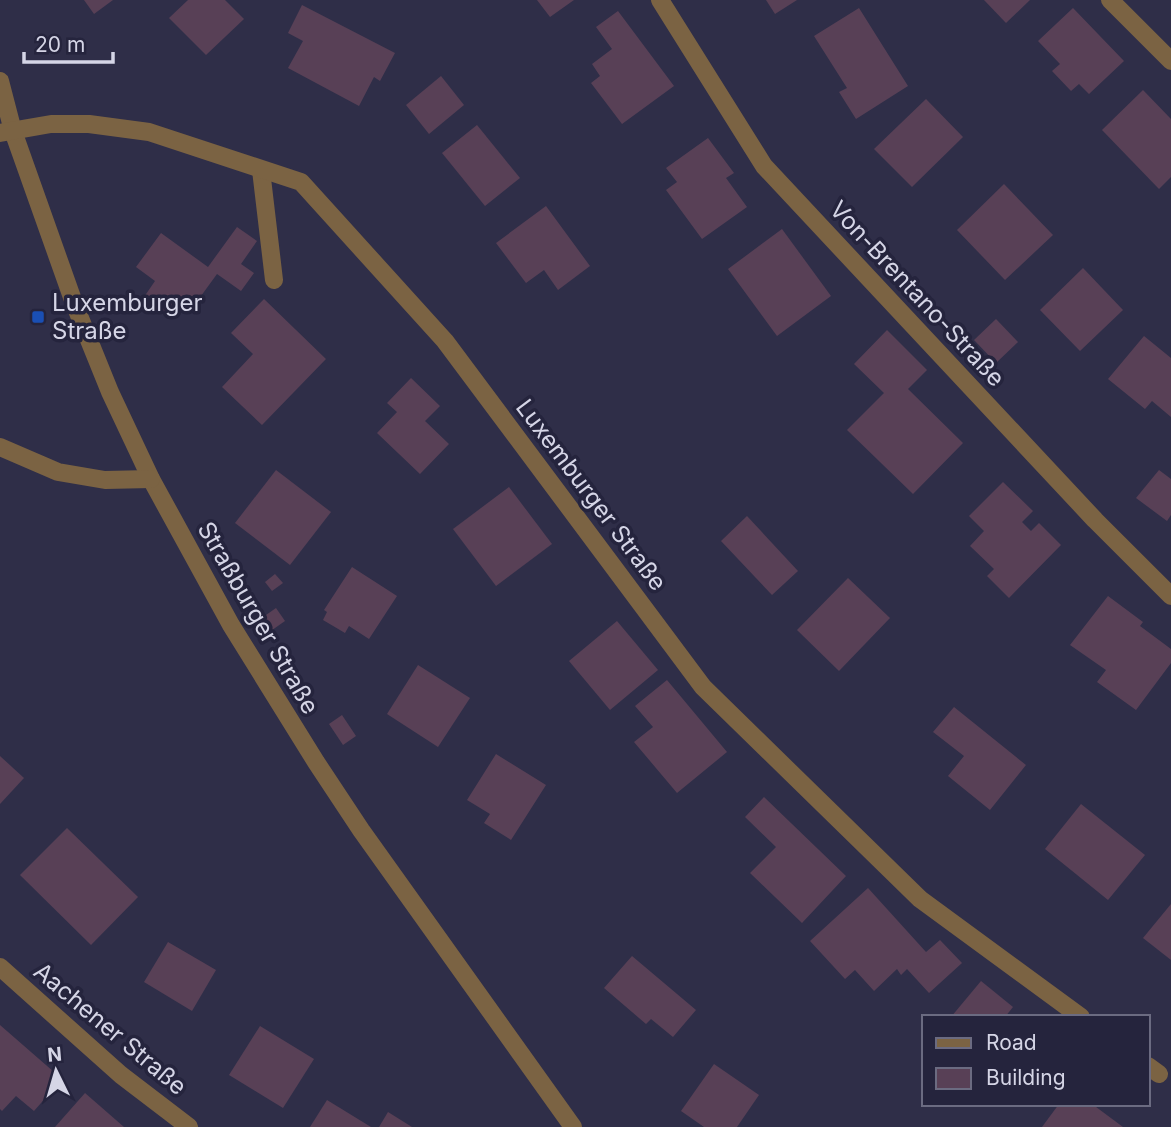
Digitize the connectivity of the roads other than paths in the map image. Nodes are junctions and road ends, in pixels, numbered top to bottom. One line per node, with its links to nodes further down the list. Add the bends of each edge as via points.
1 (660, 0): 10 (street, Von-Brentano-Straße, via 764,166)
2 (1110, 0): 3 (street)
3 (1171, 61)
4 (0, 81): 5 (street, Straßburger Straße)
5 (6, 132): 6 (street, Luxemburger Straße, via 51,124 149,132); 9 (street, Straßburger Straße, via 110,392)
6 (261, 170): 7 (street); 12 (street, Luxemburger Straße, via 301,182 445,341 703,687 920,899)
7 (274, 280)
8 (0, 447): 9 (street, via 58,472 105,480)
9 (151, 479): 14 (street, Straßburger Straße, via 231,625 316,762)
10 (1171, 596)
11 (0, 967): 13 (street, Aachener Straße, via 121,1075)
12 (1078, 1015)
13 (189, 1127)
14 (573, 1127)

